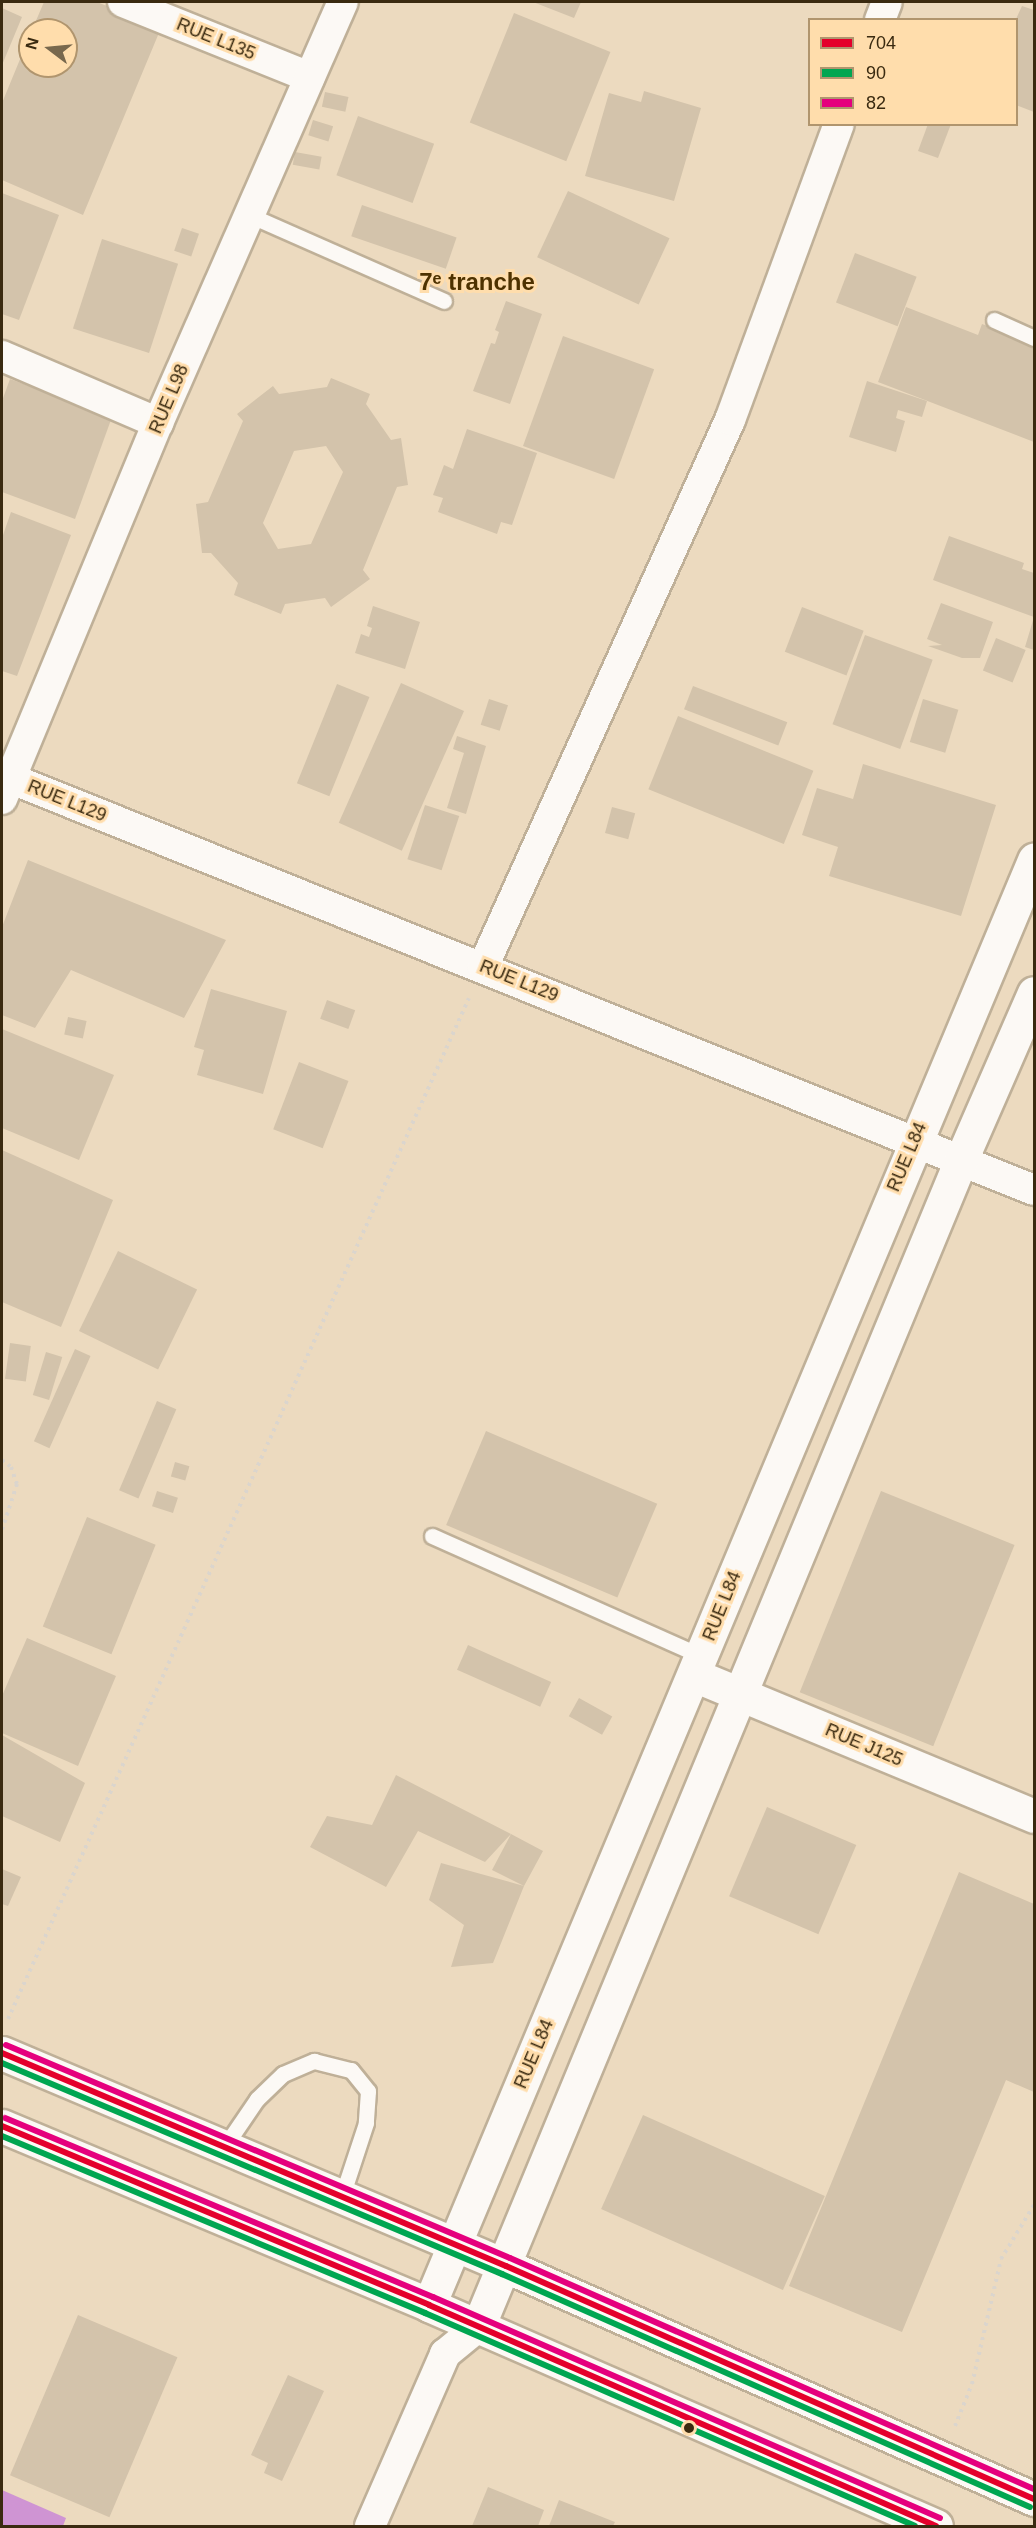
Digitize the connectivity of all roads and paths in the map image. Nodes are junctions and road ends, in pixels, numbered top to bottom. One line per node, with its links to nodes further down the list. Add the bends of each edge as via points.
1 (123, 2): 5 (street, RUE L135)
2 (343, 2): 5 (street, RUE L98)
3 (887, 2): 4 (street)
4 (881, 18)
5 (310, 77): 7 (street, RUE L98)
6 (838, 126): 15 (street, via 730,420)
7 (249, 215): 8 (lane); 12 (street, RUE L98)
8 (444, 302)
9 (994, 320): 10 (lane)
10 (1035, 338)
11 (2, 356): 12 (street)
12 (158, 423): 13 (street, RUE L98)
13 (4, 784): 15 (street, RUE L129)
14 (1035, 860): 17 (main road, RUE L84)
15 (483, 967): 17 (street, RUE L129); 26 (path)
16 (1035, 993): 18 (main road)
17 (914, 1140): 18 (street, RUE L129); 23 (main road, RUE L84)
18 (961, 1160): 19 (street, RUE L129); 24 (main road)
19 (1035, 1190)
20 (2, 1460): 21 (path, via 11,1467 17,1484)
21 (2, 1530)
22 (432, 1536): 23 (lane)
23 (698, 1665): 24 (main road, RUE J125); 31 (main road, RUE L84)
24 (741, 1693): 25 (main road, RUE J125); 32 (main road)
25 (1035, 1816)
26 (4, 2038): 28 (main road)
27 (2, 2126): 33 (main road)
28 (225, 2146): 29 (main road); 29 (lane, via 257,2099 283,2074 314,2061 351,2070 368,2091 366,2123)
29 (342, 2196): 31 (main road)
30 (1035, 2205): 36 (path, via 1001,2259 972,2384)
31 (453, 2244): 32 (main road); 33 (main road, RUE L84)
32 (506, 2266): 34 (main road); 36 (main road)
33 (429, 2305): 34 (main road); 35 (street)
34 (478, 2327): 35 (street); 39 (main road)
35 (445, 2354): 38 (street)
36 (942, 2458): 37 (main road)
37 (1035, 2499)
38 (370, 2526)
39 (936, 2526)

